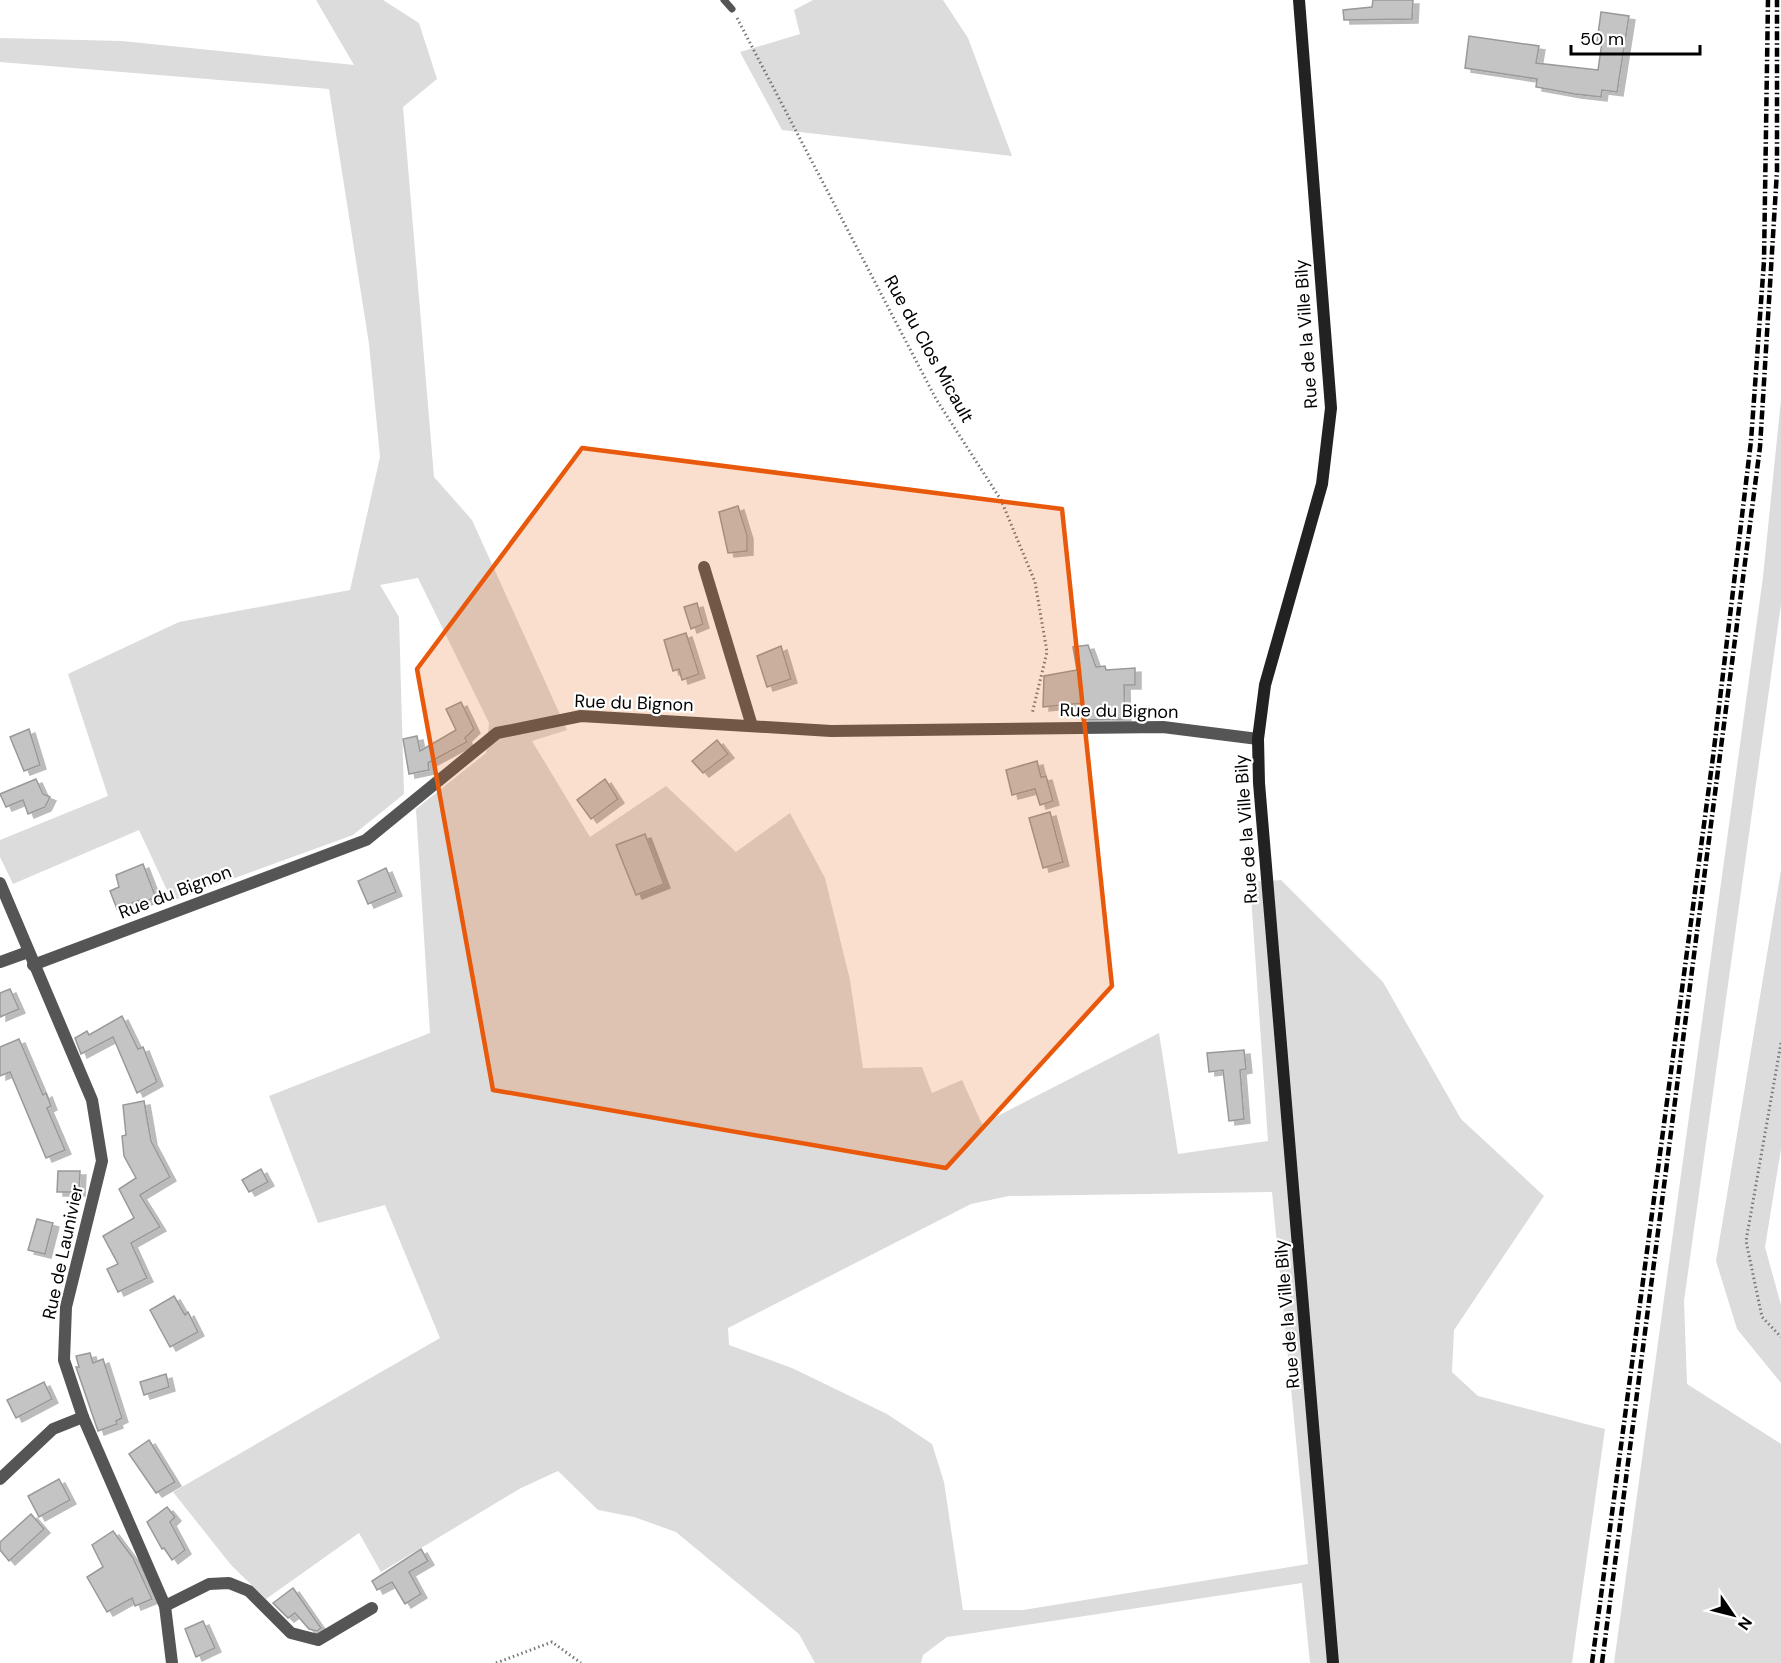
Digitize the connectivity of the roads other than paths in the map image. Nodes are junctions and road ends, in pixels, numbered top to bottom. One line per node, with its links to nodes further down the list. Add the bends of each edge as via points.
1 (724, 0): 3 (lane)
2 (1299, 0): 6 (street, Rue de la Ville Bily, via 1331,408 1322,484 1265,685)
3 (732, 9)
4 (704, 567): 5 (street)
5 (752, 726): 6 (street, Rue du Bignon, via 831,731 1163,727); 10 (street, Rue du Bignon, via 580,716 497,733 366,840)
6 (1258, 739): 16 (street, Rue de la Ville Bily)
7 (0, 883): 8 (street, Rue de Launivier)
8 (28, 952): 9 (street); 10 (street, Rue de Launivier)
9 (0, 962)
10 (33, 965): 11 (street, Rue de Launivier, via 92,1100 102,1161 66,1307 64,1360)
11 (82, 1417): 12 (street, via 54,1429); 13 (street, Rue de Launivier)
12 (0, 1479)
13 (165, 1606): 14 (street, via 209,1584 229,1583 249,1591 291,1633 318,1640); 15 (street, Rue de Launivier)
14 (372, 1608)
15 (172, 1663)
16 (1333, 1663)

